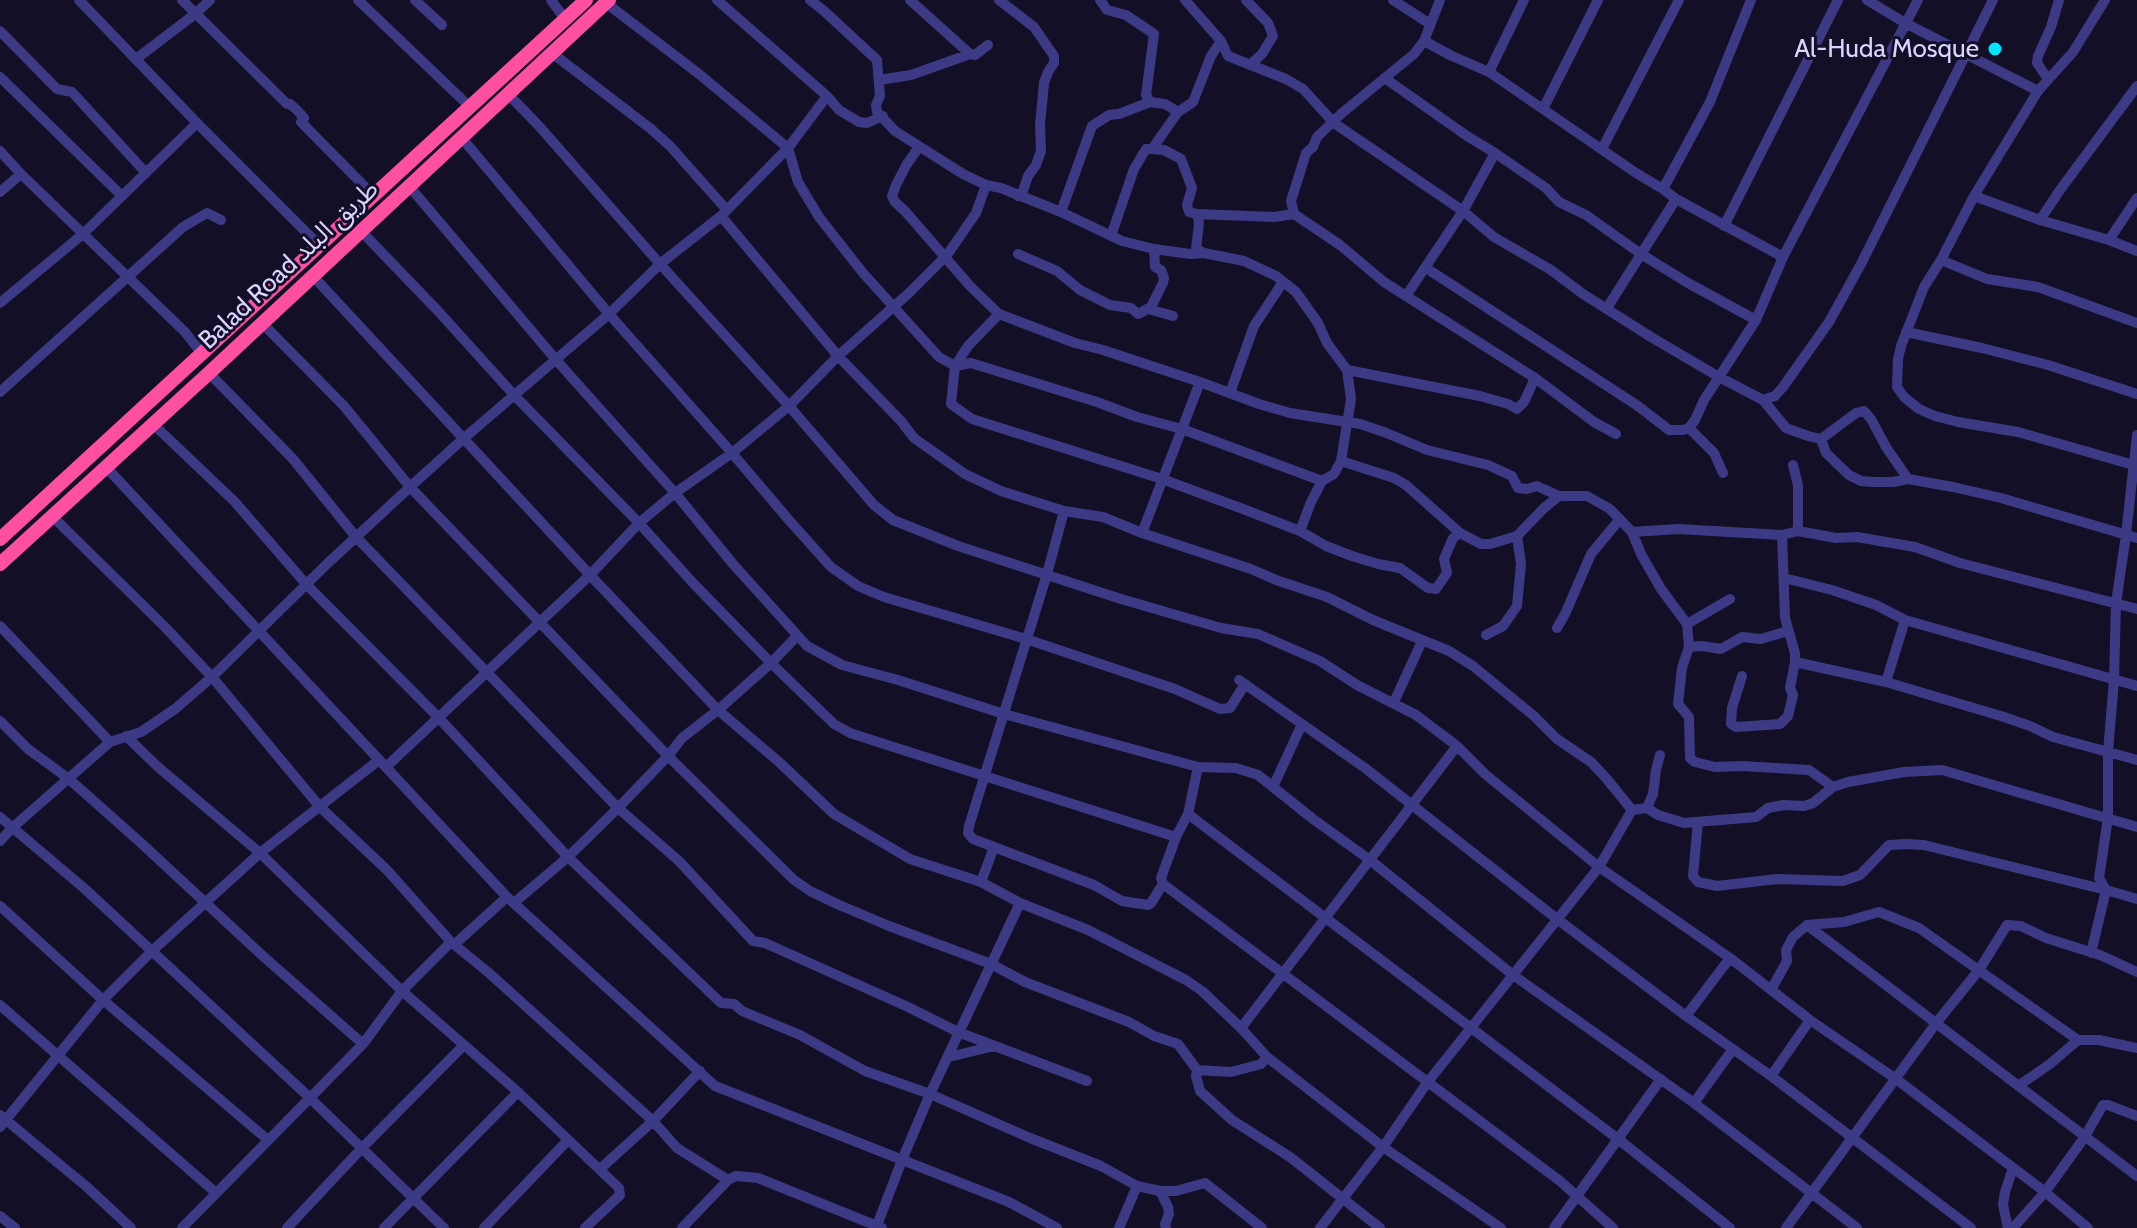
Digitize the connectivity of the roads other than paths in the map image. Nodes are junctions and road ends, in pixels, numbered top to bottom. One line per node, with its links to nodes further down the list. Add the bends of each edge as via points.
1 (79, 0): 40 (street)
2 (182, 0): 28 (street)
3 (210, 0): 28 (street)
4 (358, 0): 52 (street)
5 (415, 0): 32 (street)
6 (551, 0): 29 (street)
7 (586, 0): 29 (highway, Balad Road طريق البلد)
8 (717, 0): 50 (street)
9 (810, 0): 46 (street, via 877,60)
10 (910, 0): 38 (street)
11 (999, 0): 73 (street, via 1034,27 1054,56 1044,83 1041,151)
12 (1100, 0): 51 (street, via 1107,10 1126,15 1154,34 1147,75)
13 (1185, 0): 34 (street)
14 (1246, 0): 41 (street, via 1273,36)
15 (1393, 0): 30 (street)
16 (1440, 0): 30 (street)
17 (1524, 0): 42 (street)
18 (1598, 0): 53 (street)
19 (1679, 0): 62 (street)
20 (1751, 0): 69 (street, via 1710,102)
21 (1838, 0): 84 (street)
22 (1867, 0): 31 (street)
23 (1918, 0): 31 (street)
24 (1993, 0): 39 (street)
25 (2059, 0): 45 (street, via 2037,63)
26 (2105, 0): 45 (street, via 2073,52)
27 (607, 1): 37 (highway, Balad Road طريق البلد); 60 (street)
28 (195, 14): 40 (street); 72 (street, via 297,110 304,118 301,122)
29 (565, 19): 52 (highway, Balad Road طريق البلد)
30 (1430, 24): 35 (street)
31 (1907, 24): 39 (street); 96 (street)
32 (442, 25)
33 (0, 31): 65 (street, via 57,89 72,92)
34 (1221, 41): 41 (street, via 1228,56); 54 (street, via 1193,102)
35 (1424, 41): 42 (street); 44 (street)
36 (988, 45): 38 (street)
37 (552, 53): 49 (highway, Balad Road طريق البلد); 78 (street, via 670,146)
38 (970, 54): 46 (street)
39 (1966, 54): 48 (street); 128 (street, via 1829,322 1783,387)
40 (136, 59): 56 (street)
41 (1250, 65): 57 (street, via 1303,89)
42 (1489, 72): 53 (street)
43 (0, 77): 71 (street)
44 (1386, 79): 57 (street); 64 (street)
45 (2048, 79): 48 (street)
46 (879, 80): 55 (street, via 876,105)
47 (2137, 86): 83 (street)
48 (2038, 91): 74 (street)
49 (508, 94): 58 (highway, Balad Road طريق البلد); 98 (street)
50 (827, 96): 55 (street, via 859,122); 60 (street)
51 (1150, 102): 54 (street); 79 (street, via 1092,126)
52 (470, 107): 72 (highway, Balad Road طريق البلد)
53 (1543, 109): 62 (street)
54 (1178, 112): 61 (street)
55 (883, 116): 59 (street)
56 (197, 123): 65 (street); 89 (street)
57 (1334, 123): 77 (street); 81 (street, via 1306,153 1291,201)
58 (461, 137): 68 (highway, Balad Road طريق البلد); 108 (street)
59 (919, 147): 67 (street); 95 (street, via 892,196)
60 (788, 148): 78 (street); 105 (street, via 798,182 819,217)
61 (1152, 149): 80 (street, via 1181,159 1192,188 1189,212); 87 (street, via 1146,149 1134,169)
62 (1602, 149): 69 (street)
63 (0, 151): 66 (street)
64 (1495, 153): 77 (street); 94 (street)
65 (146, 173): 71 (street)
66 (21, 174): 70 (street); 86 (street)
67 (986, 185): 73 (street); 95 (street, via 976,213)
68 (409, 186): 85 (highway, Balad Road طريق البلد); 117 (street)
69 (1663, 189): 76 (street)
70 (0, 192)
71 (122, 196): 86 (street)
72 (374, 196): 89 (highway, Balad Road طريق البلد)
73 (1018, 196): 79 (street)
74 (1974, 196): 83 (street); 97 (street)
75 (2137, 198): 88 (street)
76 (1676, 199): 84 (street); 94 (street)
77 (1463, 211): 99 (street); 106 (street, via 1494,237)
78 (724, 212): 98 (street); 116 (street)
79 (1061, 212): 87 (street)
80 (1197, 214): 81 (street); 92 (street, via 1196,249)
81 (1294, 214): 103 (street)
82 (221, 220): 101 (street, via 207,213 183,227)
83 (2040, 220): 88 (street)
84 (1724, 226): 96 (street)
85 (361, 231): 100 (highway, Balad Road طريق البلد); 127 (street)
86 (83, 234): 101 (street); 104 (street)
87 (1111, 236): 90 (street)
88 (2109, 240): 91 (street)
89 (320, 246): 115 (highway, Balad Road طريق البلد)
90 (1154, 249): 92 (street); 107 (street, via 1155,267 1164,278)
91 (2137, 251)
92 (1204, 253): 102 (street, via 1244,261)
93 (1018, 254): 107 (street, via 1057,271 1110,305 1138,314)
94 (1641, 254): 106 (street); 111 (street)
95 (946, 256): 105 (street); 109 (street)
96 (1783, 257): 111 (street)
97 (1941, 260): 113 (street, via 1987,279 2038,287); 114 (street)
98 (660, 264): 108 (street); 129 (street)
99 (1426, 268): 103 (street); 132 (street, via 1669,430)
100 (313, 276): 112 (highway, Balad Road طريق البلد); 136 (street)
101 (128, 277): 115 (street); 124 (street)
102 (1283, 282): 119 (street, via 1306,305); 125 (street, via 1254,326)
103 (1406, 296): 122 (street)
104 (0, 303)
105 (894, 306): 116 (street); 118 (street, via 939,357)
106 (1607, 308): 121 (street)
107 (1148, 309): 110 (street)
108 (609, 314): 117 (street); 138 (street)
109 (999, 314): 118 (street); 123 (street)
110 (1173, 316)
111 (1756, 320): 121 (street)
112 (262, 323): 120 (highway, Balad Road طريق البلد); 147 (street, via 344,406)
113 (2137, 323)
114 (1906, 332): 126 (street, via 2048,365); 142 (street, via 1897,387 1919,409)
115 (203, 355): 163 (highway, Balad Road طريق البلد)
116 (838, 356): 129 (street); 150 (street, via 914,438 944,460 1001,491)
117 (557, 361): 127 (street); 148 (street)
118 (955, 366): 133 (street, via 971,363); 144 (street, via 951,404 972,419)
119 (1347, 370): 122 (street, via 1480,396 1517,409); 130 (street, via 1351,399)
120 (209, 373): 131 (highway, Balad Road طريق البلد); 161 (street, via 293,459)
121 (1719, 377): 128 (street); 132 (street)
122 (1535, 378): 134 (street)
123 (1200, 382): 125 (street); 133 (street)
124 (0, 392)
125 (1230, 393): 130 (street, via 1290,413)
126 (2137, 394)
127 (514, 395): 136 (street); 153 (street)
128 (1763, 400): 137 (street, via 1786,428)
129 (789, 406): 138 (street); 165 (street, via 893,520)
130 (1346, 421): 139 (street); 149 (street, via 1503,471 1518,488 1537,486)
131 (153, 424): 141 (highway, Balad Road طريق البلد); 168 (street, via 234,501)
132 (1689, 428): 143 (street, via 1714,453)
133 (1182, 429): 144 (street); 146 (street)
134 (1616, 434)
135 (2137, 435): 142 (street)
136 (463, 439): 147 (street); 166 (street)
137 (1821, 439): 145 (street, via 1840,468 1861,481); 145 (street, via 1864,411)
138 (732, 453): 148 (street); 181 (street, via 831,567 858,586)
139 (1341, 461): 146 (street); 158 (street, via 1406,485)
140 (1793, 465): 155 (street)
141 (105, 466): 151 (highway, Balad Road طريق البلد); 178 (street)
142 (2136, 466): 162 (street)
143 (1723, 473)
144 (1162, 479): 154 (street); 157 (street)
145 (1908, 479): 162 (street, via 2001,498)
146 (1322, 481): 154 (street)
147 (410, 487): 161 (street); 173 (street)
148 (675, 493): 153 (street); 180 (street)
149 (1559, 496): 152 (street, via 1587,496); 160 (street)
150 (1064, 511): 157 (street, via 1103,517); 165 (street)
151 (52, 516): 164 (highway, Balad Road طريق البلد); 188 (street)
152 (1620, 519): 156 (street); 176 (street, via 1591,554)
153 (639, 523): 166 (street); 185 (street)
154 (1300, 531): 158 (street, via 1352,556 1400,568 1436,589 1447,573 1444,559 1450,544)
155 (1798, 531): 159 (street); 170 (street, via 1915,547)
156 (1632, 532): 159 (street); 174 (street, via 1661,589)
157 (1142, 533): 182 (street, via 1327,597)
158 (1460, 533): 160 (street, via 1481,544)
159 (1782, 535): 167 (street)
160 (1517, 536): 179 (street, via 1517,606 1503,626)
161 (356, 537): 168 (street); 186 (street)
162 (2132, 537): 170 (street)
163 (0, 539)
164 (0, 564)
165 (1047, 574): 181 (street); 192 (street, via 1221,628 1258,634)
166 (590, 575): 173 (street); 193 (street)
167 (1784, 578): 172 (street, via 1876,605); 177 (street)
168 (306, 584): 178 (street); 195 (street)
169 (1730, 599): 174 (street)
170 (2116, 603): 171 (street); 189 (street)
171 (2137, 609)
172 (1905, 620): 189 (street); 190 (street)
173 (540, 623): 186 (street); 203 (street)
174 (1687, 624): 183 (street)
175 (0, 626): 199 (street)
176 (1557, 628)
177 (1788, 631): 183 (street, via 1761,639 1742,637 1721,649); 184 (street)
178 (259, 633): 188 (street); 205 (street)
179 (1486, 635)
180 (797, 636): 185 (street); 194 (street, via 842,665)
181 (1026, 639): 194 (street); 197 (street, via 1220,709 1230,708 1242,682)
182 (1422, 641): 192 (street); 215 (street, via 1461,658 1501,688 1591,762)
183 (1689, 647): 210 (street, via 1678,704 1689,717 1692,761 1715,767 1809,770)
184 (1795, 662): 187 (street, via 1793,695 1780,724 1731,724); 190 (street)
185 (771, 663): 193 (street); 207 (street, via 850,733)
186 (486, 671): 195 (street); 213 (street)
187 (1742, 676)
188 (212, 677): 198 (street, via 175,709); 212 (street)
189 (2114, 680): 191 (street); 201 (street)
190 (1886, 682): 201 (street)
191 (2137, 686)
192 (1394, 702): 200 (street)
193 (718, 710): 203 (street); 229 (street, via 845,822 910,859)
194 (1004, 714): 206 (street); 207 (street)
195 (438, 717): 205 (street); 226 (street)
196 (0, 721): 208 (street)
197 (1302, 724): 209 (street); 211 (street)
198 (126, 736): 199 (street); 225 (street)
199 (110, 742): 208 (street)
200 (1457, 746): 211 (street); 228 (street)
201 (2108, 752): 204 (street); 218 (street)
202 (1660, 755): 214 (street)
203 (668, 756): 213 (street); 244 (street, via 810,891)
204 (2137, 760)
205 (383, 763): 212 (street); 233 (street)
206 (1198, 767): 209 (street, via 1236,768); 216 (street)
207 (985, 776): 222 (street); 224 (street, via 968,833)
208 (69, 779): 221 (street); 234 (street)
209 (1273, 787): 227 (street)
210 (1833, 787): 218 (street, via 1942,770); 219 (street, via 1804,806 1783,805 1756,817)
211 (1412, 804): 227 (street); 238 (street)
212 (320, 807): 225 (street); 240 (street)
213 (618, 808): 226 (street); 258 (street, via 679,861 753,941)
214 (1647, 808): 215 (street); 219 (street, via 1678,822)
215 (1632, 810): 228 (street)
216 (1188, 814): 222 (street); 237 (street)
217 (0, 817): 221 (street)
218 (2108, 818): 220 (street); 231 (street, via 2099,878)
219 (1698, 822): 231 (street, via 1693,876 1717,886 1777,879 1843,881 1860,875 1889,845 1906,844)
220 (2137, 827)
221 (12, 828): 223 (street); 241 (street)
222 (1176, 837): 230 (street)
223 (0, 841)
224 (994, 847): 229 (street); 230 (street, via 1122,901 1148,905)
225 (260, 853): 234 (street); 250 (street)
226 (568, 857): 233 (street); 277 (street, via 721,1003 800,1035 865,1071)
227 (1370, 860): 237 (street); 248 (street)
228 (1599, 867): 238 (street); 243 (street)
229 (981, 882): 235 (street)
230 (1163, 884): 247 (street)
231 (2106, 890): 232 (street); 242 (street)
232 (2137, 899)
233 (511, 900): 240 (street); 269 (street)
234 (204, 903): 241 (street); 260 (street)
235 (1020, 903): 244 (street); 256 (street, via 1088,930 1186,980)
236 (0, 906): 251 (street)
237 (1326, 919): 247 (street); 257 (street)
238 (1557, 919): 248 (street); 253 (street)
239 (1807, 925): 245 (street, via 1879,912 1919,928); 249 (street, via 1793,937); 255 (street)
240 (453, 943): 250 (street); 282 (street)
241 (152, 951): 251 (street); 278 (street)
242 (2091, 953): 245 (street, via 2007,925); 246 (street)
243 (1730, 958): 249 (street); 253 (street)
244 (991, 964): 258 (street); 268 (street, via 1178,1044)
245 (1979, 970): 255 (street); 259 (street)
246 (2137, 972)
247 (1284, 974): 256 (street); 274 (street)
248 (1513, 975): 257 (street); 271 (street)
249 (1771, 990): 254 (street)
250 (402, 991): 260 (street); 261 (street)
251 (103, 1000): 265 (street); 286 (street)
252 (0, 1005): 265 (street)
253 (1686, 1016): 264 (street)
254 (1810, 1020): 270 (street); 272 (street)
255 (1937, 1022): 272 (street); 275 (street)
256 (1241, 1028): 267 (street)
257 (1471, 1028): 274 (street); 285 (street)
258 (958, 1032): 262 (street); 266 (street)
259 (2078, 1040): 263 (street); 275 (street)
260 (363, 1044): 278 (street)
261 (464, 1045): 276 (street); 289 (street)
262 (996, 1045): 266 (street); 273 (street)
263 (2137, 1048)
264 (1733, 1049): 270 (street); 279 (street)
265 (57, 1056): 281 (street); 297 (street)
266 (949, 1057): 277 (street)
267 (1267, 1057): 268 (street, via 1261,1064 1231,1072); 288 (street)
268 (1197, 1070): 302 (street, via 1200,1091 1232,1120)
269 (700, 1071): 282 (street); 290 (street, via 715,1086)
270 (1771, 1076): 283 (street)
271 (1661, 1079): 279 (street); 285 (street)
272 (1896, 1079): 283 (street); 291 (street)
273 (1087, 1081)
274 (1427, 1083): 288 (street); 300 (street)
275 (2018, 1086): 284 (street)
276 (518, 1092): 287 (street); 301 (street)
277 (930, 1094): 290 (street); 295 (street)
278 (309, 1097): 286 (street); 289 (street)
279 (1694, 1103): 299 (street)
280 (2137, 1116): 284 (street, via 2103,1105)
281 (2, 1121): 307 (street)
282 (653, 1121): 292 (street); 294 (street, via 677,1148)
283 (1851, 1138): 299 (street); 326 (street)
284 (2084, 1138): 293 (street); 298 (street)
285 (1618, 1139): 300 (street); 323 (street)
286 (268, 1140): 297 (street)
287 (568, 1140): 292 (street); 311 (street)
288 (1383, 1147): 302 (street); 320 (street)
289 (362, 1148): 301 (street); 308 (street)
290 (902, 1160): 305 (street); 314 (street, via 1009,1202)
291 (2013, 1168): 298 (street); 327 (street, via 2003,1205)
292 (600, 1169): 312 (street, via 620,1195)
293 (2137, 1175)
294 (728, 1180): 305 (street, via 742,1175 758,1178); 313 (street)
295 (1137, 1186): 296 (street); 315 (street)
296 (1160, 1191): 316 (street, via 1168,1207); 317 (street, via 1205,1183)
297 (215, 1192): 304 (street)
298 (2045, 1192): 327 (street); 328 (street)
299 (1810, 1193): 324 (street); 325 (street)
300 (1577, 1196): 321 (street); 322 (street)
301 (413, 1198): 309 (street); 310 (street)
302 (1343, 1200): 318 (street); 319 (street)
303 (0, 1216): 306 (street)
304 (183, 1227)
305 (878, 1227)
306 (15, 1228)
307 (131, 1228)
308 (287, 1228)
309 (384, 1228)
310 (444, 1228)
311 (484, 1228)
312 (585, 1228)
313 (682, 1228)
314 (1057, 1228)
315 (1119, 1228)
316 (1166, 1228)
317 (1262, 1228)
318 (1320, 1228)
319 (1380, 1228)
320 (1501, 1228)
321 (1554, 1228)
322 (1613, 1228)
323 (1730, 1228)
324 (1786, 1228)
325 (1857, 1228)
326 (1971, 1228)
327 (2010, 1228)
328 (2088, 1228)

